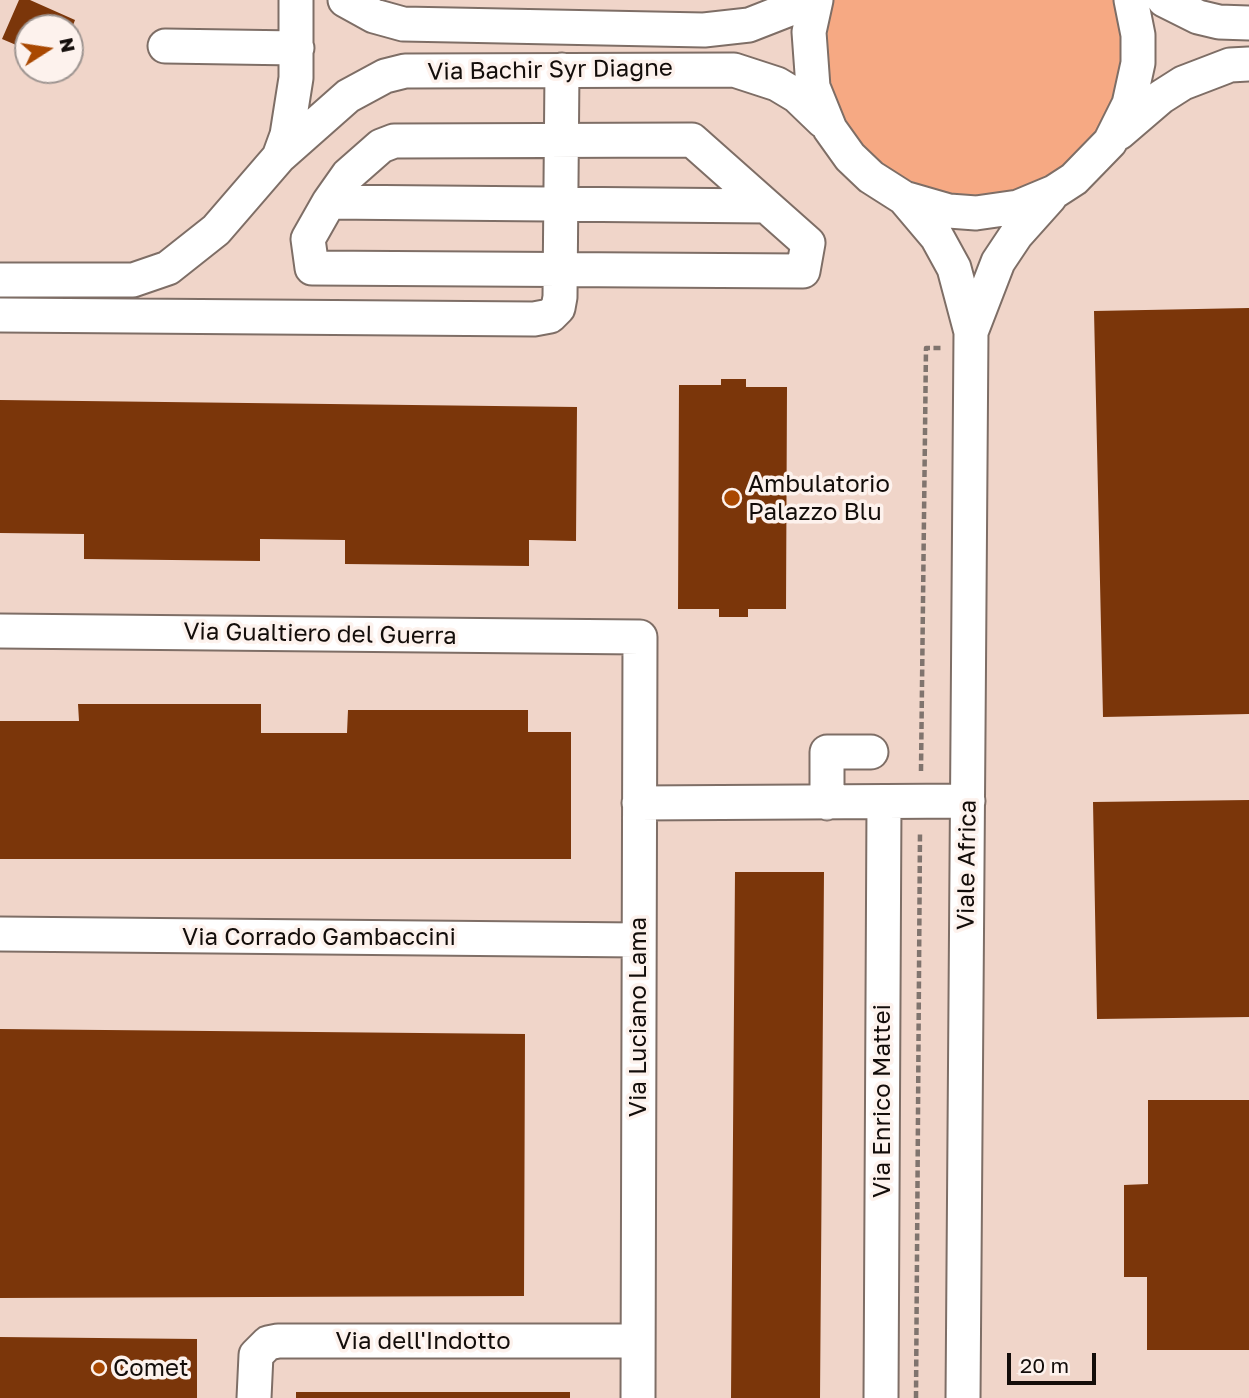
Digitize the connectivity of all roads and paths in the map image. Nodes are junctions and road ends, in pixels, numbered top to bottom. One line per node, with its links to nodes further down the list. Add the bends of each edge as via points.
1 (296, 0): 10 (street, Via Bachir Syr Diagne)
2 (345, 0): 7 (street, Via Bachir Syr Diagne, via 374,16 403,24)
3 (802, 0): 7 (street, Via Bachir Syr Diagne, via 768,19 704,30)
4 (816, 0): 13 (street, Viale Africa, via 808,54 813,87)
5 (1131, 0): 15 (street, Viale Africa, via 1138,63 1129,104)
6 (1164, 0): 8 (street, via 1198,17)
7 (563, 14)
8 (1249, 23)
9 (165, 46): 10 (street)
10 (298, 48): 16 (street, Via Bachir Syr Diagne, via 292,116)
11 (1249, 64): 15 (street, via 1230,65 1183,83)
12 (562, 70): 13 (street, Via Bachir Syr Diagne, via 734,69 764,78 797,96); 14 (street); 16 (street, Via Bachir Syr Diagne, via 419,71 384,76 348,96)
13 (830, 129): 18 (street, Viale Africa, via 871,177)
14 (561, 139): 19 (street, via 394,141 381,146 348,175); 20 (street); 21 (street, via 692,140)
15 (1110, 142): 17 (street, Viale Africa)
16 (279, 157): 23 (street, Via Bachir Syr Diagne, via 216,230 168,268 133,280)
17 (1055, 192): 18 (street, Viale Africa, via 1018,207 976,213 949,211); 25 (street, Viale Africa, via 998,262)
18 (904, 198): 25 (street, Viale Africa, via 937,237 954,268)
19 (329, 202): 20 (street); 22 (street, via 308,239 312,268)
20 (562, 205): 21 (street); 22 (street)
21 (766, 206): 22 (street, via 808,243 803,271)
22 (560, 269): 24 (street, via 558,308 550,316 534,319)
23 (0, 280)
24 (0, 315)
25 (971, 340): 29 (street, Viale Africa); 33 (path, via 926,348)
26 (0, 631): 27 (street, Via Gualtiero del Guerra)
27 (640, 636): 30 (street, Via Luciano Lama)
28 (871, 752): 31 (street, via 827,752)
29 (968, 802): 33 (street); 41 (street, Viale Africa)
30 (639, 803): 31 (street); 35 (street, Via Luciano Lama)
31 (827, 803): 32 (street)
32 (884, 803): 33 (street); 39 (street, Via Enrico Mattei)
33 (920, 803): 40 (path)
34 (0, 934): 35 (street, Via Corrado Gambaccini)
35 (638, 940): 36 (street, Via Luciano Lama)
36 (638, 1340): 37 (street, Via dell'Indotto, via 278,1341 268,1343 256,1355); 38 (street, Via Luciano Lama)
37 (254, 1398)
38 (638, 1398)
39 (881, 1398)
40 (916, 1398)
41 (963, 1398)

